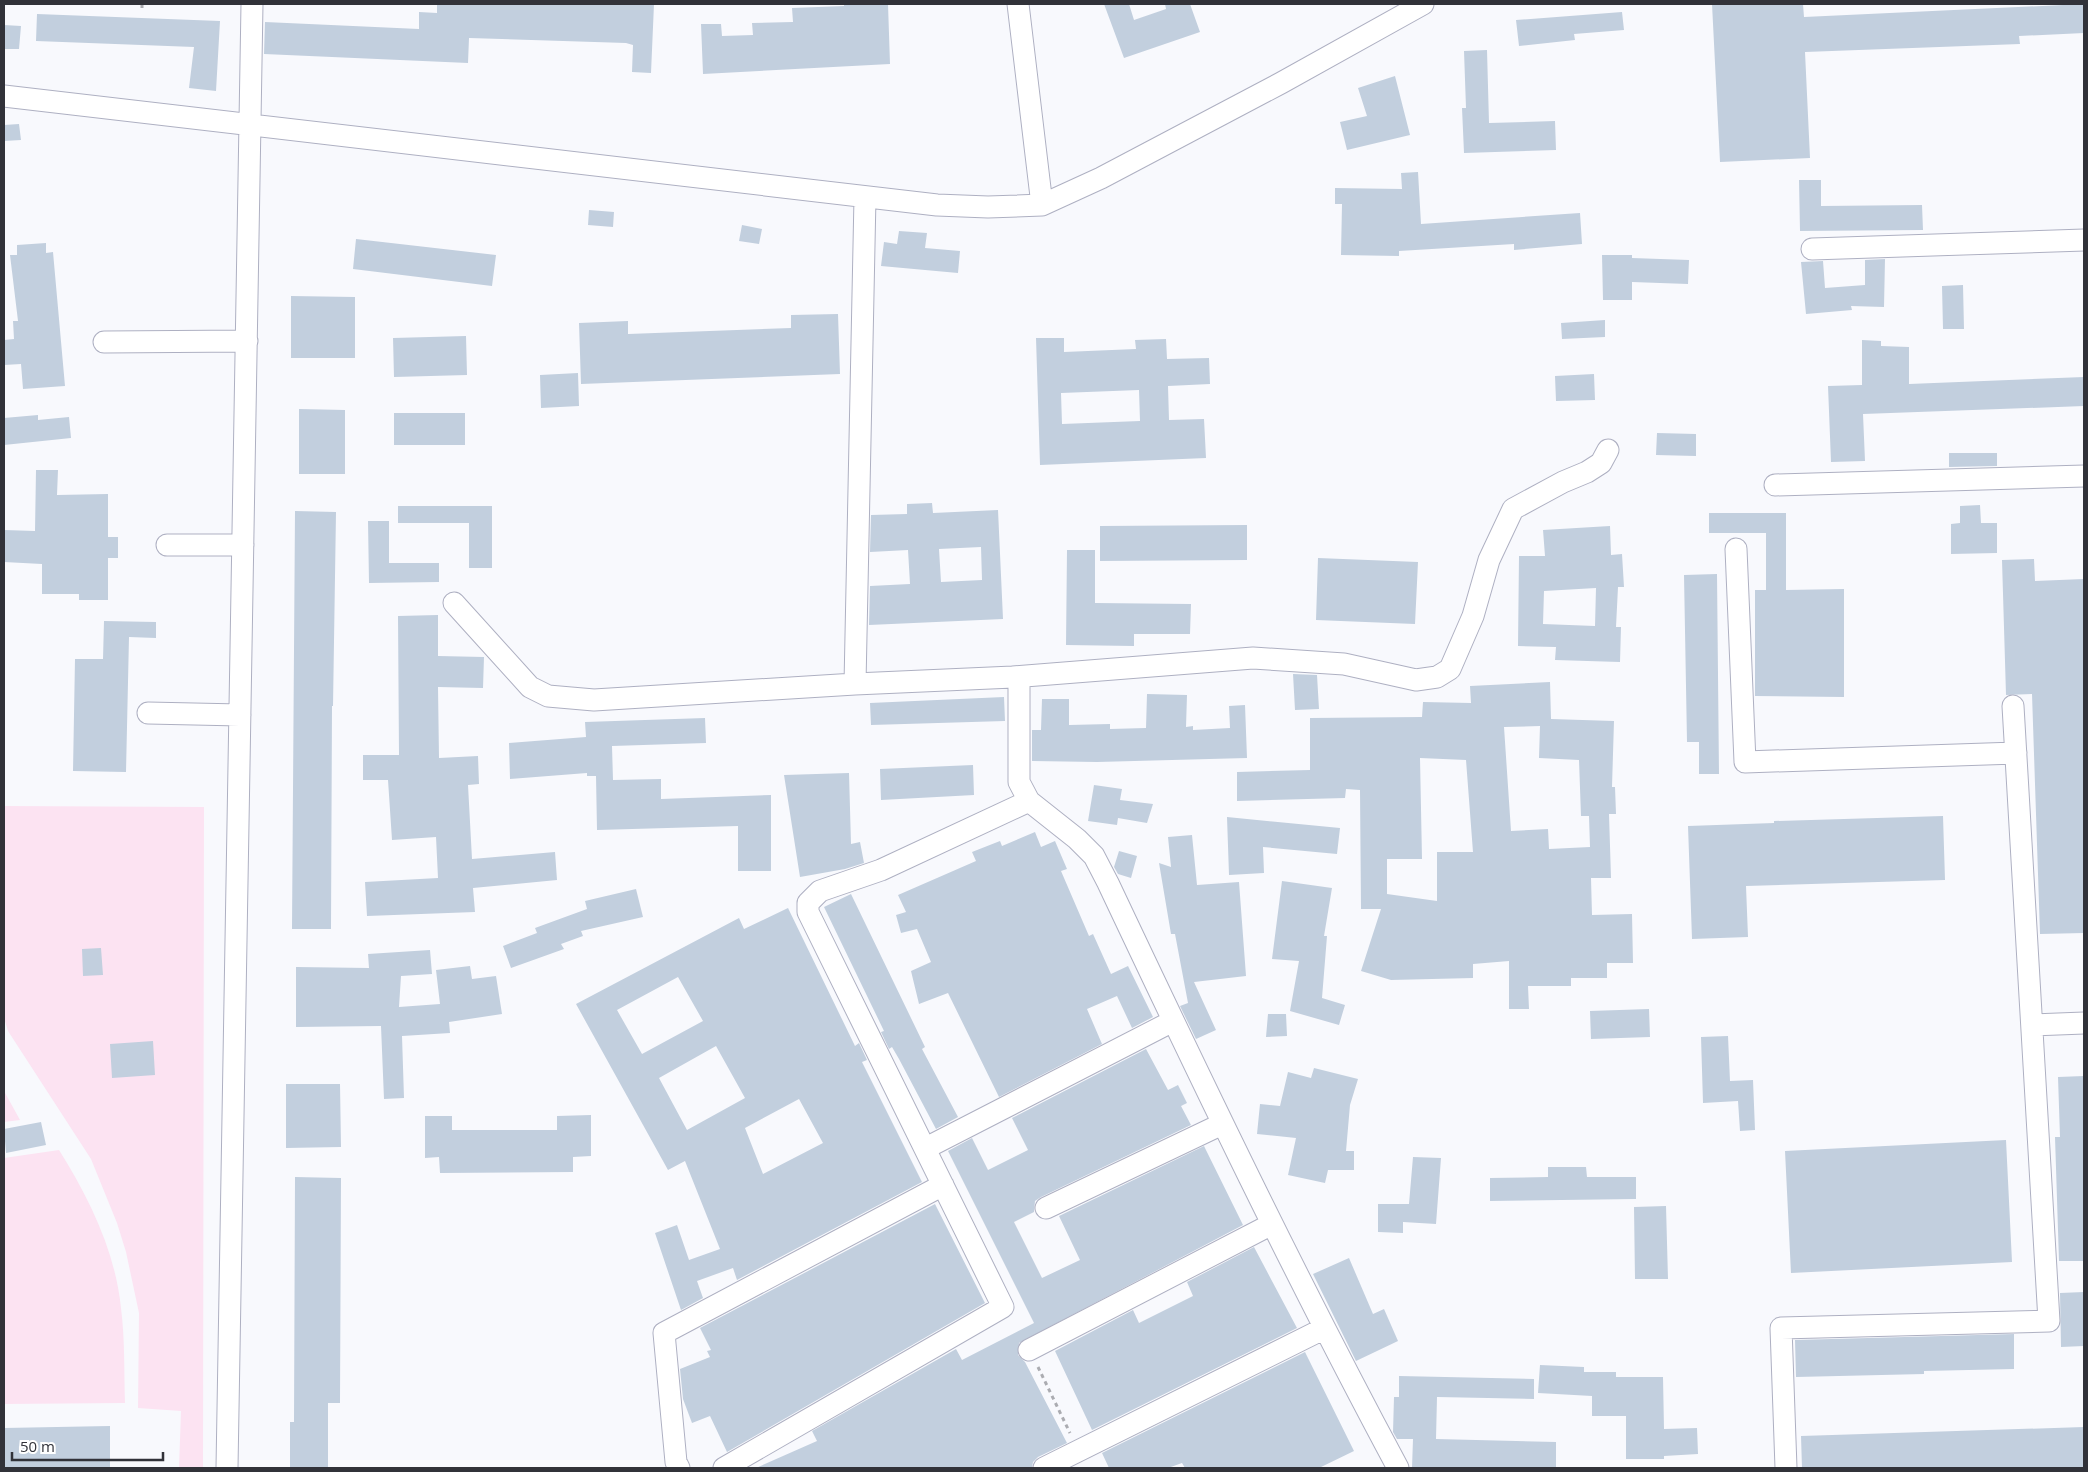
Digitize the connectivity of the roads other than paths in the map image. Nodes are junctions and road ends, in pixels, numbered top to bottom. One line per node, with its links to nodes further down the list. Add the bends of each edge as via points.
1 (252, 4): 5 (street)
2 (1018, 4): 7 (street)
3 (1423, 4): 7 (street, via 1127,165)
4 (4, 96): 5 (street)
5 (250, 125): 6 (street); 10 (street)
6 (865, 197): 7 (street, via 938,205); 20 (street)
7 (1042, 206)
8 (2084, 240): 9 (street)
9 (1812, 249)
10 (247, 341): 11 (street); 16 (street)
11 (104, 342)
12 (1608, 450): 19 (street, via 1601,463 1587,472 1513,509 1489,560 1473,616 1450,669 1437,677 1416,680 1344,664 1253,658)
13 (2084, 476): 14 (street)
14 (1774, 486)
15 (167, 544): 16 (street)
16 (243, 545): 23 (street)
17 (1736, 549): 24 (street, via 1745,762)
18 (454, 603): 20 (street, via 530,688 548,696 594,700)
19 (1014, 677): 20 (street); 25 (street, via 1019,684 1019,782)
20 (855, 684)
21 (2013, 706): 24 (street)
22 (148, 713): 23 (street)
23 (240, 715): 36 (street)
24 (2016, 753): 28 (street)
25 (1029, 801): 26 (street, via 1094,856); 30 (street, via 881,870 820,891 808,903 808,912)
26 (1173, 1020): 29 (street); 30 (street)
27 (2084, 1023): 28 (street)
28 (2032, 1025): 41 (street, via 2049,1321 1781,1328)
29 (1222, 1124): 32 (street); 33 (street)
30 (926, 1148): 31 (street)
31 (943, 1185): 37 (street, via 664,1333); 38 (street, via 1003,1306)
32 (1046, 1208)
33 (1272, 1224): 34 (street); 35 (street)
34 (1323, 1329): 39 (street); 40 (street)
35 (1029, 1350)
36 (227, 1468)
37 (679, 1468)
38 (724, 1468)
39 (1044, 1468)
40 (1398, 1468)
41 (1786, 1468)

